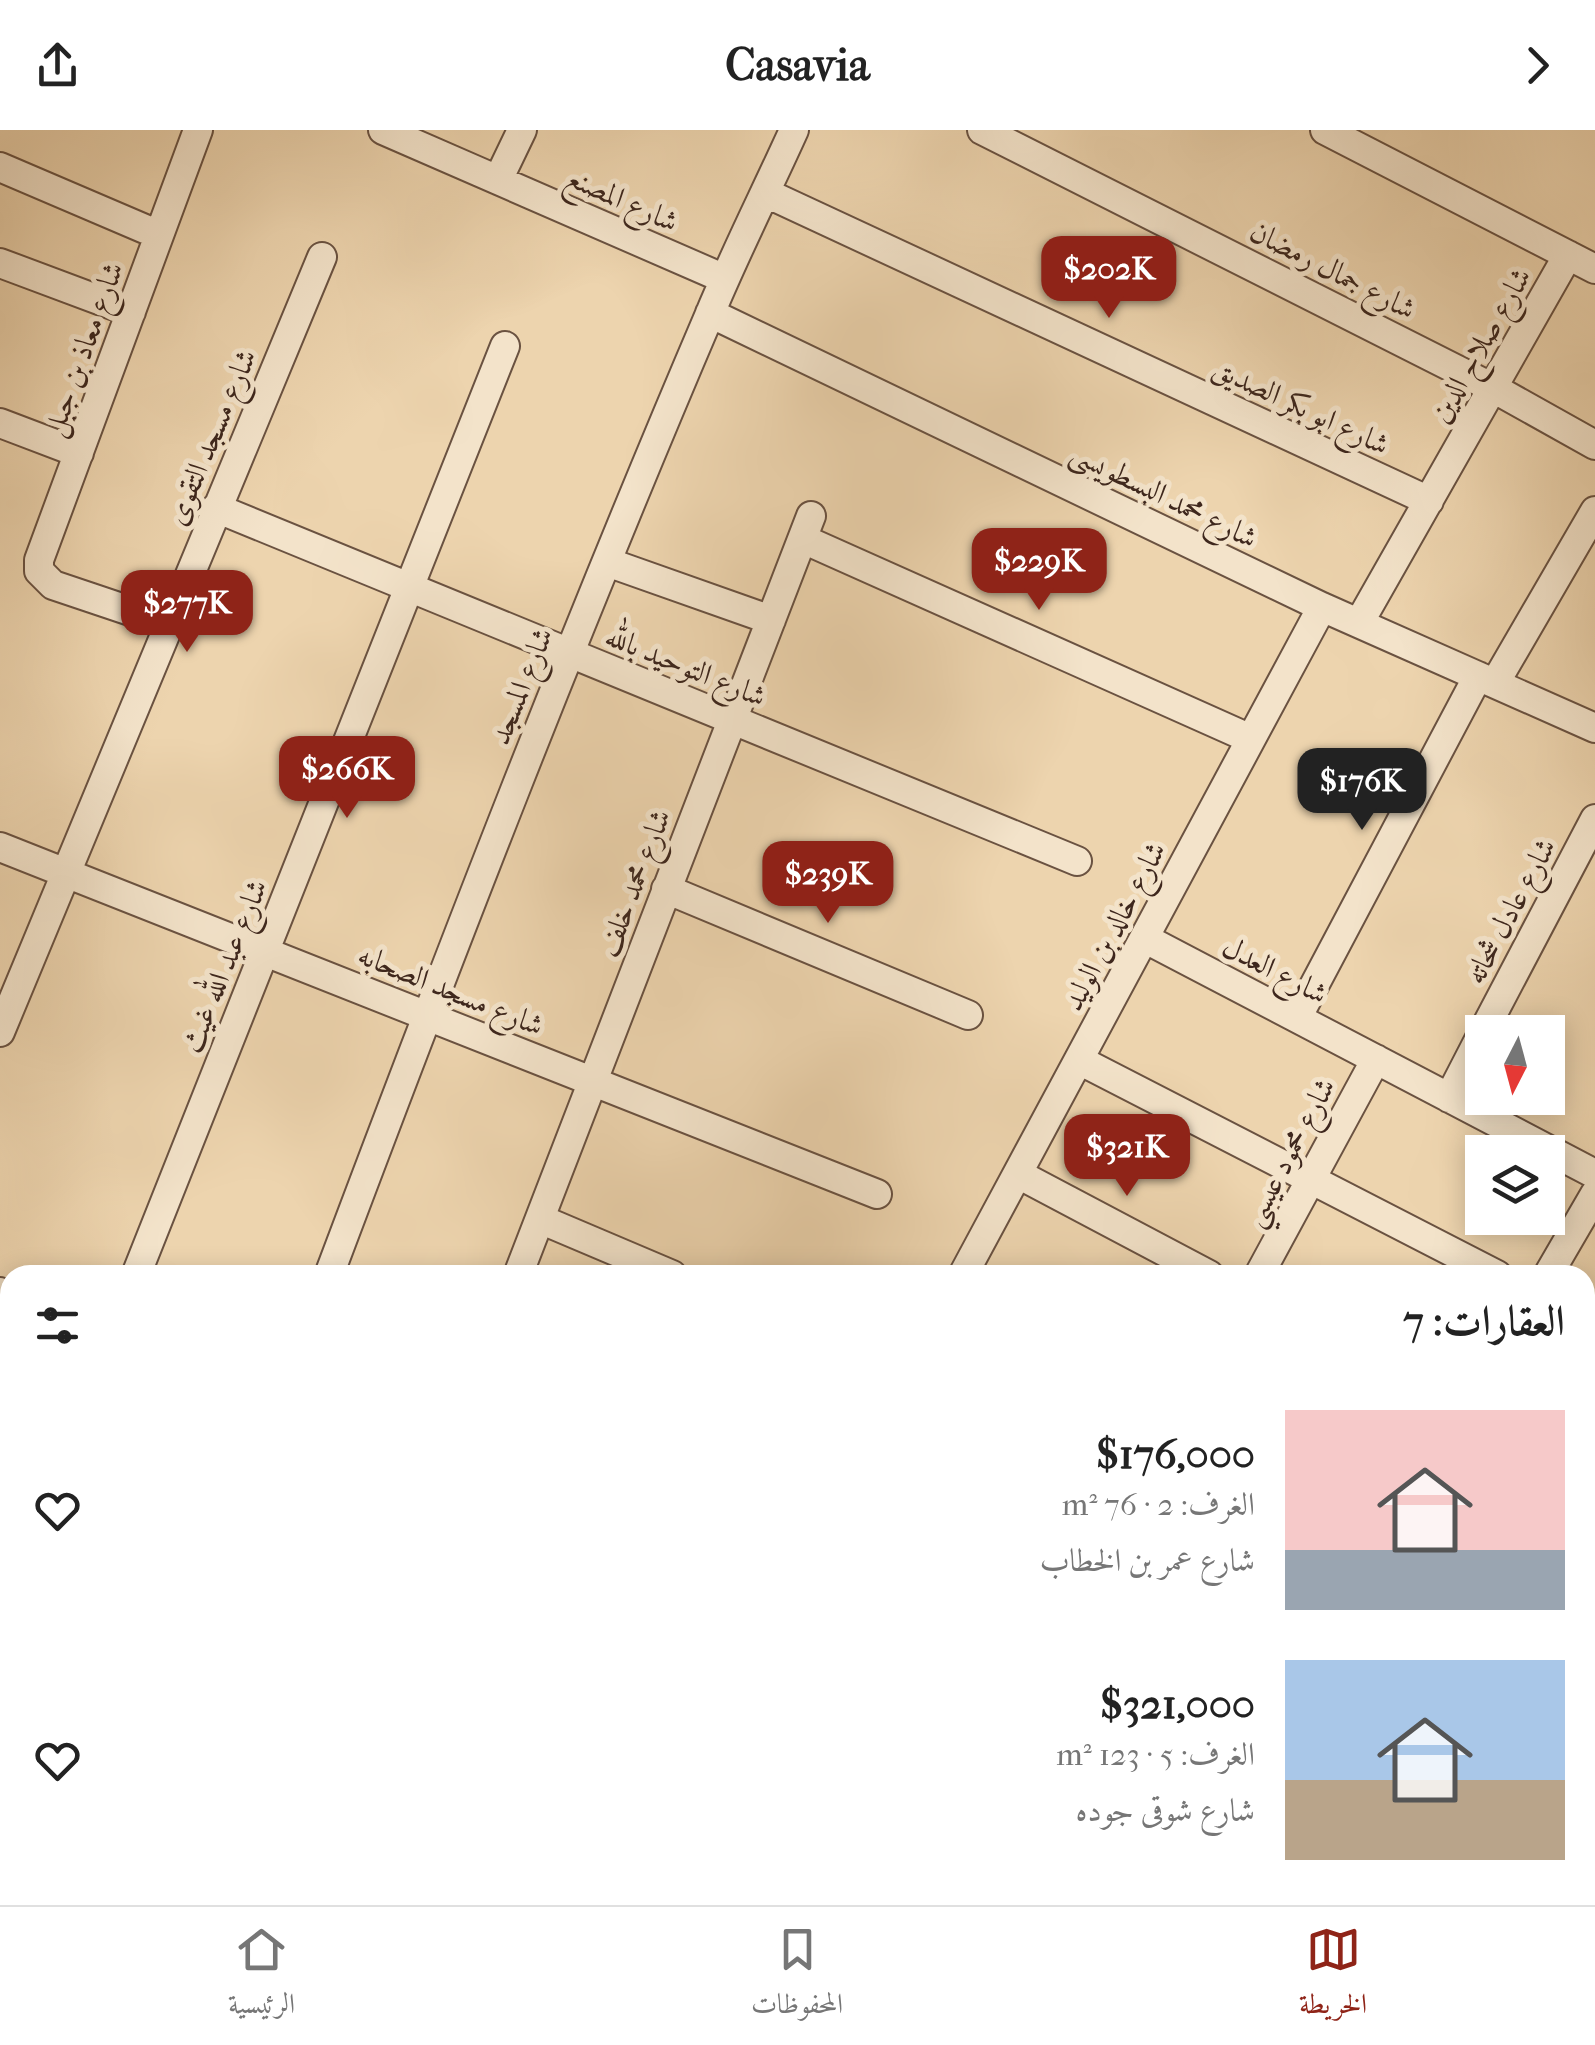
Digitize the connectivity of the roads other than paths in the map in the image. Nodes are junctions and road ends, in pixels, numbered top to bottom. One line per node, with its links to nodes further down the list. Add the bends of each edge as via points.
1 (198, 130): 10 (street, شارع معاذ بن جبل)
2 (383, 130): 8 (street, شارع المصنع)
3 (522, 130): 8 (street)
4 (794, 130): 9 (street, شارع المسجد)
5 (982, 130): 19 (street, شارع جمال رمضان)
6 (1325, 130): 12 (street)
7 (0, 167): 10 (street)
8 (498, 180): 15 (street, شارع المصنع)
9 (766, 193): 15 (street, شارع المسجد); 23 (street, شارع ابو بكر الصديق)
10 (159, 235): 16 (street, شارع معاذ بن جبل)
11 (322, 256): 24 (street, شارع مسجد التقوى)
12 (1568, 256): 14 (street); 19 (street, شارع صلاح الدين)
13 (0, 263): 16 (street)
14 (1595, 269)
15 (725, 279): 17 (street, شارع المسجد)
16 (131, 312): 22 (street, شارع معاذ بن جبل)
17 (710, 313): 26 (street, شارع المسجد); 28 (street, شارع محمد البسطويسى)
18 (505, 346): 27 (street, شارع عبد الله غيث)
19 (1493, 388): 21 (street, شارع جمال رمضان); 23 (street, شارع صلاح الدين)
20 (0, 423): 22 (street)
21 (1595, 444)
22 (79, 452): 31 (street, شارع معاذ بن جبل, via 39,571 53,585)
23 (1429, 501): 30 (street, شارع صلاح الدين)
24 (216, 508): 27 (street, شارع التوحيد بالله); 31 (street, شارع مسجد التقوى)
25 (1595, 511): 33 (street)
26 (606, 562): 29 (street); 32 (street, شارع المسجد)
27 (410, 588): 32 (street, شارع التوحيد بالله); 43 (street, شارع عبد الله غيث)
28 (1322, 607): 30 (street, شارع محمد البسطويسى); 36 (street, شارع خالد بن الوليد)
29 (771, 620): 34 (street, شارع محمد خلف); 36 (street, شارع محمد خلف, via 807,527)
30 (1359, 623): 33 (street, شارع محمد البسطويسى)
31 (169, 624): 40 (street, شارع مسجد التقوى)
32 (569, 653): 34 (street, شارع التوحيد بالله); 45 (street, شارع المسجد)
33 (1486, 679): 35 (street, شارع محمد البسطويسى); 47 (street)
34 (733, 720): 39 (street, شارع التوحيد بالله); 41 (street, شارع محمد خلف)
35 (1595, 728)
36 (1251, 738): 42 (street, شارع خالد بن الوليد)
37 (1595, 819): 44 (street, شارع عادل شحاته)
38 (0, 846): 40 (street, شارع مسجد الصحابه)
39 (1076, 861)
40 (66, 873): 43 (street, شارع مسجد الصحابه); 48 (street, شارع مسجد التقوى)
41 (666, 889): 46 (street); 52 (street, شارع محمد خلف)
42 (1144, 938): 47 (street, شارع العدل); 50 (street, شارع خالد بن الوليد)
43 (265, 950): 45 (street, شارع مسجد الصحابه); 60 (street, شارع عبد الله غيث)
44 (1493, 1015)
45 (426, 1016): 52 (street, شارع مسجد الصحابه); 61 (street, شارع المسجد)
46 (968, 1016)
47 (1297, 1018): 49 (street, شارع العدل)
48 (0, 1032)
49 (1376, 1059): 53 (street, شارع العدل); 56 (street, شارع محمود عيسي)
50 (1079, 1060): 54 (street, شارع خالد بن الوليد); 56 (street)
51 (1465, 1068): 53 (street, شارع عادل شحاته)
52 (592, 1081): 57 (street, شارع مسجد الصحابه); 59 (street, شارع محمد خلف)
53 (1449, 1098): 55 (street, شارع العدل)
54 (1018, 1174): 64 (street, شارع خالد بن الوليد); 65 (street)
55 (1595, 1174)
56 (1311, 1179): 66 (street, شارع محمود عيسي); 67 (street)
57 (877, 1194)
58 (1595, 1194): 68 (street)
59 (540, 1219): 62 (street, شارع محمد خلف); 63 (street)
60 (140, 1265)
61 (333, 1265)
62 (522, 1265)
63 (648, 1265)
64 (968, 1265)
65 (1190, 1265)
66 (1264, 1265)
67 (1478, 1265)
68 (1554, 1265)

